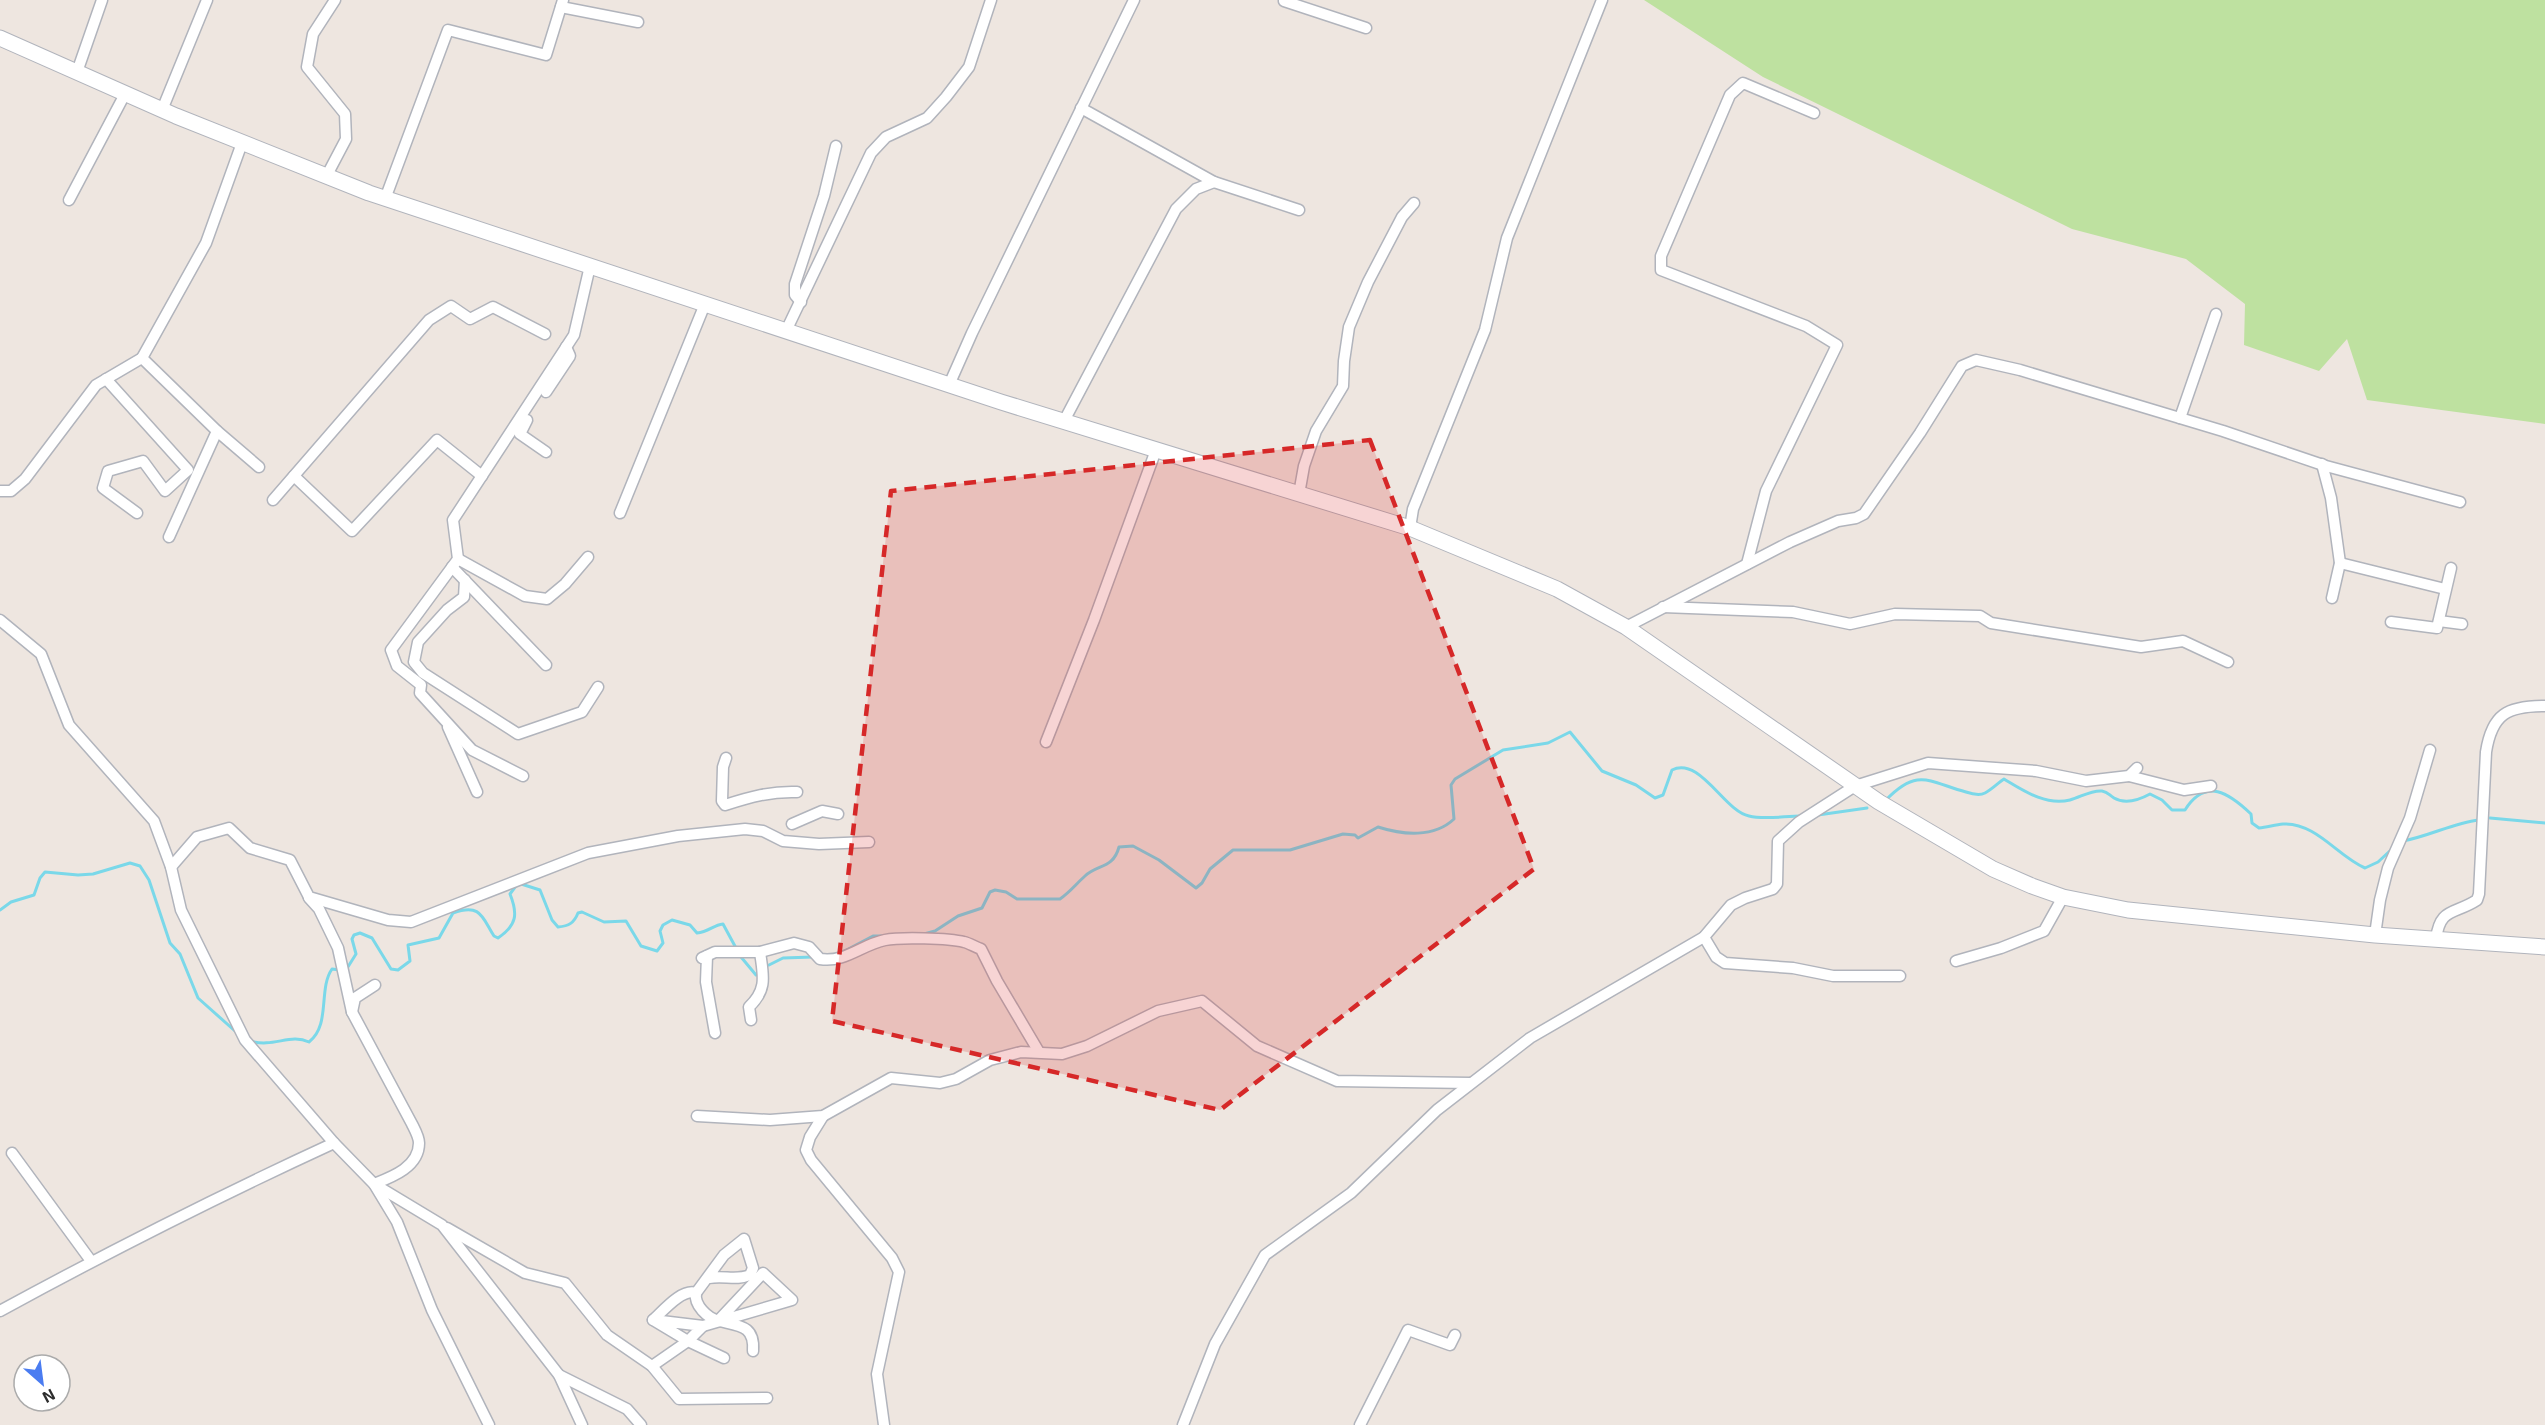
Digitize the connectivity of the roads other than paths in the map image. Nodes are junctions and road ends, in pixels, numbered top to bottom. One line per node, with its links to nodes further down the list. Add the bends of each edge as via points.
1 (102, 0): 12 (street)
2 (207, 0): 15 (street)
3 (991, 0): 26 (street, via 969,67 946,97 927,118 886,137 871,153)
4 (1134, 0): 14 (street)
5 (1283, 0): 10 (street)
6 (1602, 0): 50 (street, via 1507,238 1485,330 1413,509)
7 (332, 2): 19 (street, via 314,34 307,67 345,114 346,138)
8 (562, 3): 9 (street); 21 (street, via 546,55 448,30)
9 (638, 22)
10 (1366, 28)
11 (0, 38): 12 (main road)
12 (77, 72): 13 (main road)
13 (125, 94): 15 (main road); 22 (street)
14 (1081, 108): 20 (street); 34 (street)
15 (162, 110): 17 (main road)
16 (1814, 113): 55 (street, via 1743,83 1730,95 1661,256 1661,270 1806,326 1837,345 1766,491)
17 (242, 143): 19 (main road); 32 (street, via 206,243)
18 (836, 146): 26 (street, via 795,284 795,295)
19 (327, 177): 21 (main road)
20 (1214, 182): 24 (street); 36 (street, via 1196,189 1176,210)
21 (385, 199): 25 (main road)
22 (69, 200)
23 (1414, 203): 45 (street, via 1402,217 1349,327 1343,386 1317,431)
24 (1299, 210)
25 (590, 266): 27 (main road); 31 (street, via 574,335)
26 (801, 302): 29 (street)
27 (705, 304): 29 (main road); 49 (street)
28 (2216, 314): 35 (street)
29 (786, 331): 34 (main road)
30 (545, 334): 42 (street, via 493,307 470,319 451,306 429,320)
31 (566, 347): 39 (street, via 570,356 520,430 520,434); 43 (street)
32 (142, 358): 33 (street); 37 (street)
33 (106, 379): 44 (street, via 96,385 25,479 11,491); 48 (street, via 188,470 165,491 143,461 108,471 103,488)
34 (950, 385): 36 (main road)
35 (2180, 418): 40 (street); 55 (street, via 2020,370 1976,360 1969,362 1962,366 1864,514 1838,521)
36 (1064, 421): 38 (main road)
37 (217, 431): 41 (street); 51 (street)
38 (1156, 450): 45 (main road); 71 (street)
39 (546, 452)
40 (2322, 464): 47 (street); 54 (street)
41 (260, 467)
42 (294, 476): 43 (street, via 352,531 437,440); 46 (street)
43 (482, 476): 53 (street, via 453,520)
44 (0, 491)
45 (1299, 494): 50 (main road)
46 (273, 501)
47 (2460, 502)
48 (137, 513)
49 (620, 513)
50 (1410, 528): 65 (main road, via 1557,589)
51 (169, 537)
52 (588, 556): 53 (street, via 565,584 546,599 525,596)
53 (455, 563): 57 (street); 70 (street, via 390,650 397,666 421,685 420,693)
54 (2340, 563): 58 (street); 59 (street)
55 (1747, 564): 60 (street)
56 (2451, 568): 58 (street)
57 (465, 580): 67 (street); 68 (street, via 464,597 418,642 414,662 423,673 518,734 582,712)
58 (2445, 589): 62 (street)
59 (2332, 598)
60 (1663, 607): 65 (street); 66 (street, via 1792,612 1850,624 1895,614 1980,616 1991,623 2141,646 2183,641)
61 (0, 620): 82 (street, via 41,654 69,725 154,821)
62 (2439, 621): 63 (street, via 2437,628); 64 (street)
63 (2391, 622)
64 (2462, 624)
65 (1626, 627): 75 (main road)
66 (2228, 662)
67 (546, 665)
68 (598, 687)
69 (2545, 706): 87 (street, via 2527,706 2503,714 2490,730 2479,894 2477,900 2445,916 2438,924)
70 (444, 717): 74 (street, via 472,750); 77 (street)
71 (1046, 742)
72 (2430, 750): 85 (street, via 2410,818 2388,868)
73 (726, 758): 78 (street, via 722,801 725,805 752,796)
74 (523, 776)
75 (1856, 786): 76 (street, via 1928,763 2036,771 2086,781 2133,772 2184,790); 84 (main road, via 1993,869); 86 (street, via 1799,822 1778,841 1777,884 1731,905)
76 (2211, 786)
77 (477, 792)
78 (797, 792)
79 (838, 814): 80 (street, via 822,811)
80 (792, 824)
81 (869, 842): 83 (street, via 783,841 763,831 745,829 678,836 588,853 411,922 388,920)
82 (171, 867): 83 (street, via 197,837 229,828 250,848 290,860); 100 (street, via 181,910 245,1040)
83 (309, 897): 93 (street, via 338,948)
84 (2063, 897): 85 (main road, via 2128,910); 90 (street, via 2044,931)
85 (2375, 935): 87 (main road)
86 (1704, 937): 91 (street, via 1716,957 1725,963 1793,968 1833,976); 97 (street, via 1530,1038)
87 (2436, 939): 88 (main road)
88 (2545, 947)
89 (760, 952): 94 (street, via 763,983 759,998 749,1007); 95 (street, via 715,952 704,957); 96 (street, via 802,944 820,959 831,961 886,940 963,942 981,949)
90 (1956, 961)
91 (1900, 976)
92 (375, 985): 93 (street, via 355,998)
93 (352, 1012): 102 (street, via 419,1142 414,1158 400,1174)
94 (750, 1020)
95 (715, 1033)
96 (1039, 1052): 97 (street, via 1062,1054 1158,1011 1202,1001 1257,1046 1337,1081); 99 (street, via 990,1059 956,1079 940,1083 891,1078)
97 (1470, 1083): 122 (street, via 1352,1193 1264,1255 1215,1344)
98 (697, 1116): 99 (street, via 770,1120)
99 (823, 1116): 121 (street, via 806,1149 811,1160 892,1258 899,1272 876,1374)
100 (334, 1143): 102 (street); 104 (street)
101 (12, 1153): 104 (street)
102 (374, 1184): 103 (street); 118 (street, via 398,1222 432,1310)
103 (442, 1225): 115 (street, via 525,1273 565,1283 607,1335); 116 (street)
104 (91, 1262): 107 (street)
105 (709, 1278): 105 (street, via 740,1279 750,1275 753,1268 744,1239 724,1255); 106 (street)
106 (696, 1293): 108 (street, via 684,1294); 109 (street, via 700,1308)
107 (0, 1311)
108 (653, 1320): 110 (street); 112 (street)
109 (718, 1321): 109 (street, via 739,1314 792,1300 763,1273); 110 (street); 113 (street, via 736,1324 750,1333)
110 (703, 1326): 112 (street)
111 (1455, 1335): 123 (street, via 1450,1345 1408,1330)
112 (688, 1341): 114 (street); 115 (street)
113 (753, 1351)
114 (724, 1358)
115 (652, 1366): 117 (street, via 679,1399)
116 (559, 1375): 119 (street); 120 (street, via 627,1409)
117 (767, 1398)
118 (489, 1425)
119 (582, 1425)
120 (641, 1425)
121 (884, 1425)
122 (1183, 1425)
123 (1360, 1425)

